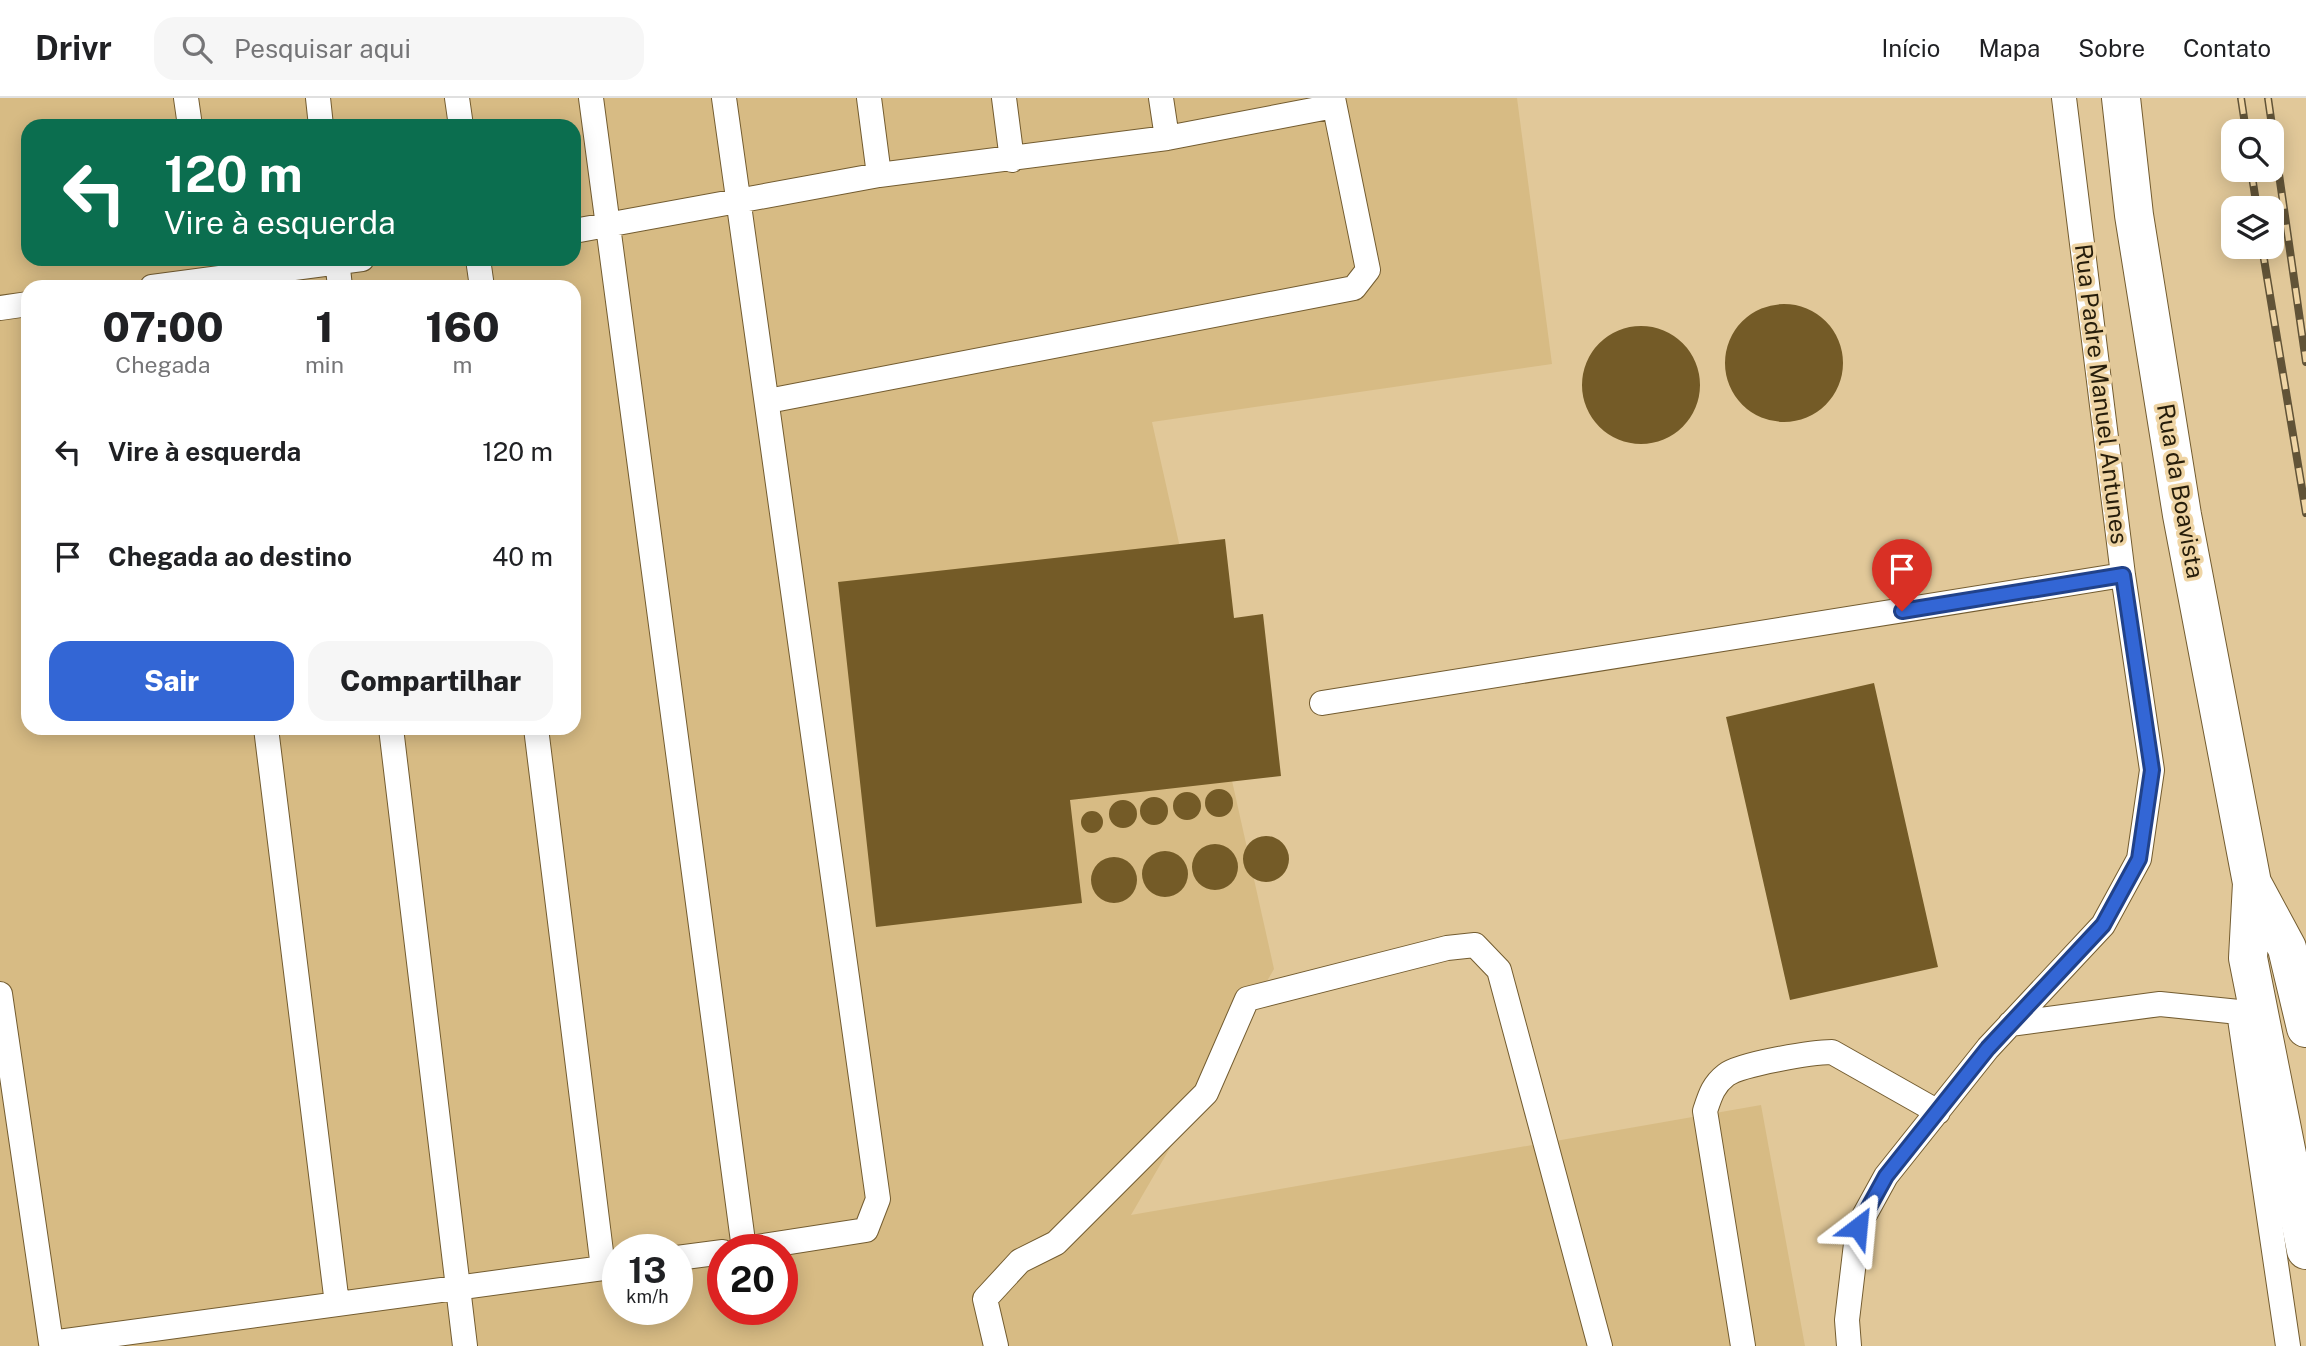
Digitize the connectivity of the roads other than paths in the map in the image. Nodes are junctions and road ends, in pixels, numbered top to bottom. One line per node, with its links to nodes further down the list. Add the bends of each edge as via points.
1 (186, 98): 12 (lane)
2 (318, 98): 13 (lane)
3 (457, 98): 14 (lane)
4 (591, 98): 19 (lane)
5 (724, 98): 18 (lane)
6 (869, 98): 17 (lane)
7 (1004, 98): 16 (lane)
8 (1161, 98): 15 (lane)
9 (2064, 98): 27 (lane, Rua Padre Manuel Antunes)
10 (2121, 98): 32 (main road, Rua da Boavista, via 2134,215 2182,515)
11 (1333, 102): 15 (lane); 26 (lane, via 1367,270 1354,288)
12 (189, 119)
13 (320, 119)
14 (460, 119)
15 (1167, 138): 16 (lane)
16 (1012, 160): 17 (lane)
17 (879, 175): 18 (lane)
18 (736, 201): 19 (lane); 26 (lane)
19 (609, 226): 20 (lane); 39 (lane)
20 (581, 230)
21 (292, 266): 22 (lane)
22 (211, 275): 23 (lane)
23 (186, 280)
24 (21, 305): 25 (lane)
25 (0, 308)
26 (768, 401): 40 (lane, via 878,1199 866,1230)
27 (2123, 575): 28 (lane); 35 (lane, Rua Padre Manuel Antunes, via 2152,770 2139,859 2103,925)
28 (1322, 703)
29 (267, 735): 44 (lane)
30 (392, 735): 43 (lane)
31 (537, 735): 38 (lane)
32 (2252, 883): 34 (lane); 36 (main road, via 2287,948); 41 (main road, via 2248,958)
33 (0, 994): 44 (lane, via 51,1343)
34 (2239, 1012): 35 (lane, via 2160,1004); 50 (lane)
35 (2010, 1024): 37 (lane, Rua Padre Manuel Antunes)
36 (2306, 1028)
37 (1938, 1112): 48 (lane, via 1832,1052 1813,1052 1729,1072 1713,1087 1705,1111); 49 (lane, Rua Padre Manuel Antunes, via 1886,1176 1858,1227 1847,1320)
38 (605, 1234)
39 (742, 1234)
40 (798, 1241)
41 (2306, 1250)
42 (602, 1268): 43 (lane)
43 (456, 1288): 44 (lane); 45 (lane)
44 (337, 1304)
45 (465, 1346)
46 (996, 1346): 47 (lane, via 985,1299 1020,1261 1056,1242 1206,1093 1247,999 1447,948 1475,945 1499,970)
47 (1600, 1346)
48 (1743, 1346)
49 (1849, 1346)
50 (2288, 1346)

